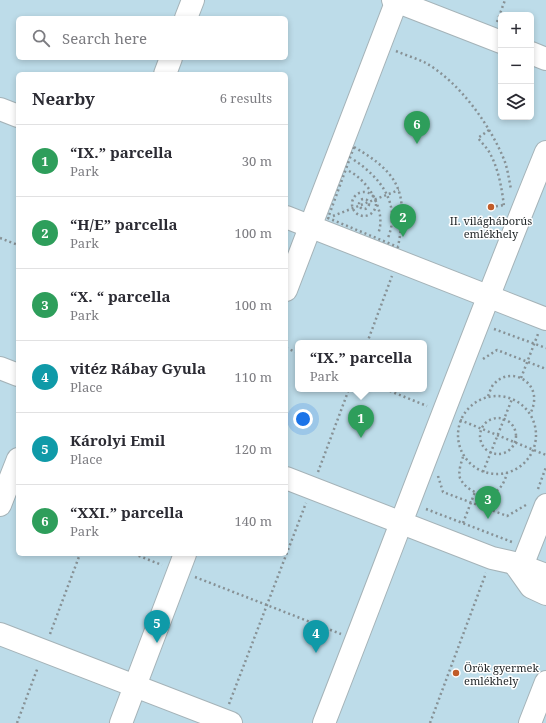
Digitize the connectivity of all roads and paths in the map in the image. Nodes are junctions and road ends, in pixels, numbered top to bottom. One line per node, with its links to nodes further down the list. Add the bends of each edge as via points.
1 (193, 0): 4 (lane)
2 (505, 0): 5 (path)
3 (396, 1): 5 (lane); 6 (lane)
4 (187, 16)
5 (496, 40)
6 (380, 45): 13 (path, via 424,62 447,79); 29 (lane)
7 (534, 54): 8 (lane)
8 (546, 59)
9 (170, 60): 10 (lane)
10 (166, 72)
11 (0, 109): 12 (lane)
12 (16, 115)
13 (489, 130): 18 (path, via 506,163); 23 (path, via 478,138 494,163)
14 (546, 152): 36 (lane)
15 (350, 158): 16 (path); 17 (path, via 354,147 368,155 382,165); 19 (path, via 372,174)
16 (346, 169): 20 (path, via 356,174); 29 (path)
17 (399, 190): 19 (path); 32 (path, via 403,217 398,247)
18 (512, 194)
19 (386, 195): 20 (path); 32 (path, via 393,217)
20 (375, 200): 21 (path); 26 (path, via 374,210 366,215 360,215); 26 (path, via 372,195 362,192 354,198); 31 (path, via 381,217)
21 (368, 202): 24 (path, via 363,199); 24 (path, via 366,208 362,209)
22 (508, 204): 23 (path)
23 (504, 205): 25 (path); 27 (path)
24 (359, 206): 26 (path)
25 (491, 207)
26 (353, 208): 29 (path)
27 (504, 209)
28 (288, 217): 29 (lane)
29 (319, 222): 31 (path); 34 (lane); 35 (lane)
30 (0, 238): 33 (path)
31 (376, 238): 32 (path)
32 (386, 242)
33 (16, 244)
34 (398, 261): 36 (lane); 39 (path)
35 (288, 286)
36 (488, 296): 37 (lane); 53 (lane)
37 (545, 319): 40 (path)
38 (493, 328): 40 (path)
39 (368, 340)
40 (534, 344): 41 (path); 43 (path)
41 (546, 348)
42 (480, 361): 43 (path, via 497,350)
43 (527, 362): 45 (path); 47 (path)
44 (0, 368): 46 (lane)
45 (546, 369)
46 (16, 374)
47 (521, 378): 50 (path, via 500,378); 52 (path, via 532,386 535,393 536,400)
48 (348, 392): 68 (path)
49 (392, 392): 53 (path)
50 (488, 396): 51 (path); 53 (path, via 465,412)
51 (512, 399): 52 (path, via 524,406); 54 (path)
52 (530, 414): 58 (path, via 536,432)
53 (452, 417): 55 (path); 61 (path, via 459,448); 74 (lane)
54 (504, 419): 55 (path, via 489,420); 56 (path); 57 (path, via 515,430)
55 (481, 429): 56 (path); 59 (path, via 481,441)
56 (497, 435): 57 (path); 59 (path)
57 (514, 442): 58 (path); 59 (path, via 506,451)
58 (533, 450): 60 (path); 66 (path, via 529,459)
59 (490, 452): 65 (path)
60 (546, 455)
61 (464, 456): 65 (path, via 470,464); 69 (path, via 459,471 460,478)
62 (16, 464): 72 (lane)
63 (546, 467): 70 (path)
64 (436, 470): 71 (path, via 443,492)
65 (483, 472): 66 (path)
66 (507, 474): 69 (path, via 501,487 495,492)
67 (288, 479): 68 (lane)
68 (312, 488): 74 (lane); 77 (path)
69 (475, 492): 71 (path)
70 (536, 501): 71 (path, via 507,516); 80 (lane)
71 (471, 502): 75 (path)
72 (0, 505)
73 (424, 508): 75 (path)
74 (402, 523): 76 (lane); 87 (lane)
75 (463, 523): 76 (path); 80 (path)
76 (455, 544): 81 (lane)
77 (288, 550)
78 (146, 556): 82 (path)
79 (286, 556): 85 (path)
80 (518, 557): 81 (lane); 83 (lane); 84 (lane, via 531,587)
81 (492, 558): 93 (path)
82 (182, 562): 85 (path); 89 (lane)
83 (546, 575)
84 (546, 594)
85 (267, 605): 87 (path); 90 (path)
86 (0, 634): 89 (lane)
87 (356, 640): 92 (lane)
88 (546, 682): 94 (lane)
89 (136, 686): 90 (lane); 91 (lane)
90 (227, 721)
91 (121, 723)
92 (324, 723)
93 (430, 723)
94 (530, 723)

